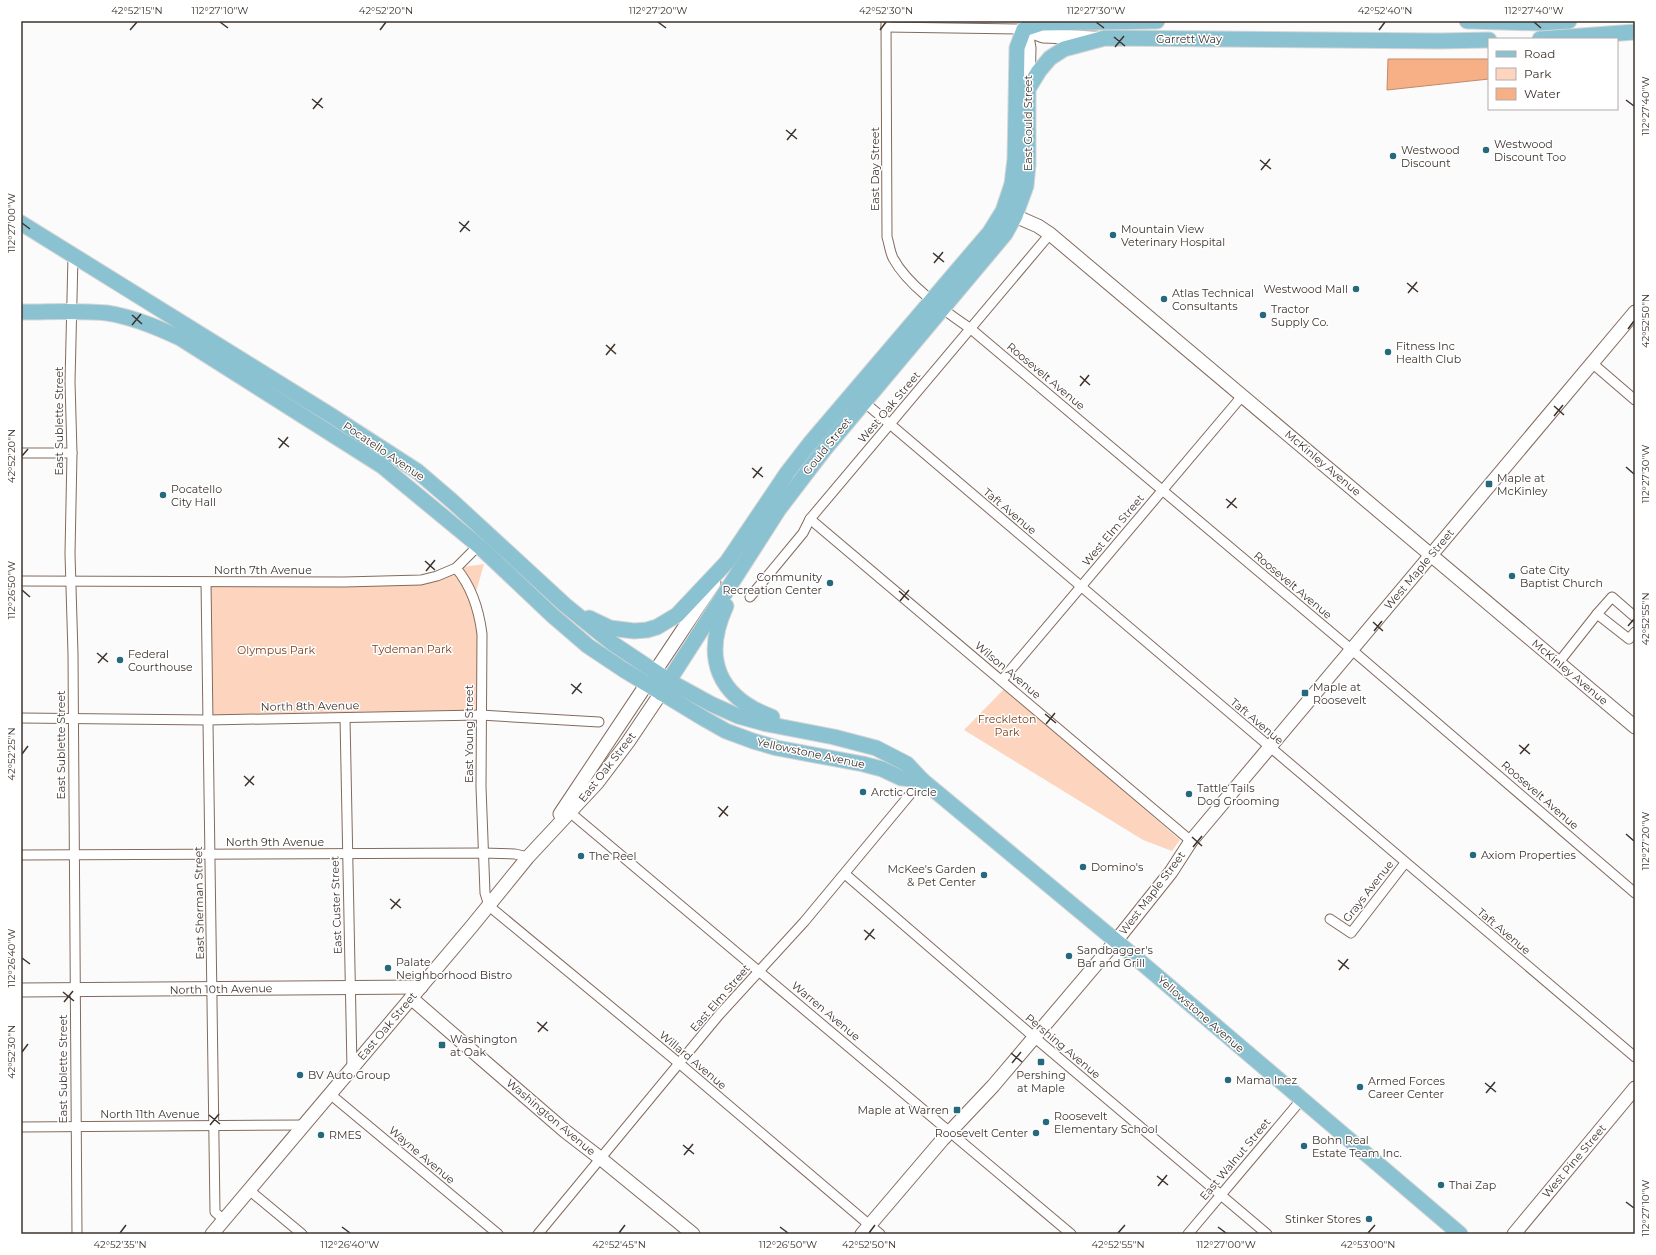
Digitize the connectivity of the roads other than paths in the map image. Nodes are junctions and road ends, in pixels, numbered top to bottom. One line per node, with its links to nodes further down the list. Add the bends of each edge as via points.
1 (1158, 21): 4 (main road, Garrett Way)
2 (1467, 21): 3 (main road)
3 (1569, 21)
4 (1130, 22): 6 (main road, Garrett Way)
5 (886, 24): 6 (street); 16 (street, East Day Street, via 887,237 892,257 912,283)
6 (1025, 25): 8 (street, Garrett Way, via 1043,36); 11 (street, East Gould Street, via 1029,48); 12 (main road, East Gould Street, via 1017,48 1015,159)
7 (1635, 32): 9 (main road)
8 (1105, 38): 10 (main road, Garrett Way); 11 (main road, via 1064,50 1050,58)
9 (1554, 38)
10 (1488, 40)
11 (1028, 89): 12 (main road, East Gould Street, via 1026,186)
12 (1009, 213): 14 (street, McKinley Avenue); 16 (main road, Gould Street, via 990,232)
13 (21, 224): 15 (main road, Pocatello Avenue)
14 (1050, 234): 20 (street, West Oak Street); 22 (street, McKinley Avenue)
15 (73, 256): 18 (street, East Sublette Street); 30 (main road, Pocatello Avenue, via 391,454 429,481)
16 (937, 305): 20 (street, Roosevelt Avenue); 24 (main road, Gould Street); 33 (main road, Gould Street, via 799,457)
17 (21, 312): 18 (main road, Pocatello Avenue)
18 (73, 312): 27 (street, East Sublette Street, via 70,382); 30 (main road, Pocatello Avenue, via 107,313 138,320 180,338 382,466)
19 (1635, 312): 21 (street, West Maple Street)
20 (971, 329): 25 (street, West Oak Street); 28 (street, Roosevelt Avenue)
21 (1592, 363): 23 (street); 32 (street, West Maple Street)
22 (1243, 395): 28 (street, West Elm Street); 32 (street, McKinley Avenue)
23 (1635, 400)
24 (864, 402): 25 (street, Taft Avenue); 31 (main road, Gould Street, via 796,486)
25 (889, 425): 29 (street, West Oak Street); 38 (street, Taft Avenue)
26 (21, 453): 27 (street)
27 (72, 453): 36 (street, East Sublette Street)
28 (1162, 489): 38 (street, West Elm Street); 44 (street, Roosevelt Avenue)
29 (810, 519): 39 (street, West Oak Street, via 803,533); 47 (street, Wilson Avenue)
30 (484, 540): 34 (street, North 7th Avenue); 40 (main road, Pocatello Avenue); 48 (main road, Pocatello Avenue, via 552,615 588,646)
31 (754, 548): 49 (main road, Gould Street); 57 (main road, via 720,620 714,646 716,664 731,691 748,706)
32 (1431, 554): 44 (street, West Maple Street); 45 (street, McKinley Avenue)
33 (727, 562): 40 (main road, via 677,615 664,624 647,630 610,628); 46 (street, Gould Street)
34 (456, 568): 37 (street, North 7th Avenue, via 421,580); 50 (street, East Young Street, via 474,599 479,615 482,634)
35 (21, 581): 36 (street, North 7th Avenue)
36 (70, 581): 37 (street, North 7th Avenue); 52 (street, East Sublette Street)
37 (206, 582): 54 (street, East Sherman Street)
38 (1080, 587): 47 (street, West Elm Street); 58 (street, Taft Avenue)
39 (750, 597)
40 (565, 606): 46 (main road, Pocatello Avenue, via 612,644)
41 (1597, 614): 42 (street, via 1612,597); 43 (street, via 1629,639); 45 (street)
42 (1635, 617)
43 (1635, 632)
44 (1352, 650): 58 (street, West Maple Street); 70 (street, Roosevelt Avenue)
45 (1559, 662): 56 (street, McKinley Avenue)
46 (656, 672): 48 (street, Gould Street); 49 (main road, Pocatello Avenue)
47 (1002, 680): 61 (street, Wilson Avenue)
48 (648, 685): 49 (main road, Pocatello Avenue); 60 (street, East Oak Street, via 580,783)
49 (665, 687): 57 (main road, Yellowstone Avenue, via 738,716); 59 (main road, Yellowstone Avenue, via 703,718 726,731 753,741 882,769 901,778); 60 (street, East Oak Street, via 597,783)
50 (480, 715): 53 (street, North 8th Avenue); 55 (street, North 8th Avenue); 62 (street, East Young Street)
51 (21, 718): 52 (street, North 8th Avenue)
52 (73, 718): 54 (street, North 8th Avenue); 65 (street, East Sublette Street)
53 (345, 718): 54 (street, North 8th Avenue); 63 (street, East Custer Street)
54 (208, 720): 66 (street, East Sherman Street)
55 (598, 722)
56 (1635, 727)
57 (806, 731): 59 (main road, Yellowstone Avenue, via 876,748 908,764)
58 (1270, 748): 61 (street, West Maple Street); 68 (street, Taft Avenue)
59 (922, 780): 69 (street, East Elm Street); 73 (main road, Yellowstone Avenue)
60 (567, 810): 67 (street, East Oak Street); 74 (street, Warren Avenue)
61 (1191, 841): 73 (street, West Maple Street, via 1171,872)
62 (482, 853): 63 (street, North 9th Avenue); 67 (street, North 9th Avenue); 71 (street, East Young Street, via 484,892)
63 (347, 854): 66 (street, North 9th Avenue); 75 (street, East Custer Street)
64 (21, 855): 65 (street, North 9th Avenue)
65 (74, 855): 66 (street, North 9th Avenue); 79 (street, East Sublette Street)
66 (210, 855): 77 (street, East Sherman Street)
67 (528, 857): 71 (street, East Oak Street)
68 (1405, 863): 72 (street, Grays Avenue, via 1351,933); 82 (street, Taft Avenue)
69 (845, 874): 74 (street, East Elm Street); 81 (street, Pershing Avenue)
70 (1635, 893)
71 (489, 906): 76 (street, East Oak Street); 83 (street, Willard Avenue)
72 (1330, 919)
73 (1116, 941): 81 (street, West Maple Street); 87 (main road, Yellowstone Avenue)
74 (759, 971): 83 (street, East Elm Street); 92 (street, Warren Avenue)
75 (350, 987): 76 (street, North 10th Avenue); 77 (street, North 10th Avenue); 84 (street, East Custer Street)
76 (421, 987): 80 (street, East Oak Street)
77 (212, 989): 79 (street, North 10th Avenue); 89 (street, East Sherman Street)
78 (21, 990): 79 (street, North 10th Avenue)
79 (75, 990): 91 (street, East Sublette Street)
80 (411, 998): 84 (street, East Oak Street); 93 (street, Washington Avenue, via 565,1131)
81 (1034, 1038): 92 (street, West Maple Street); 95 (street, Pershing Avenue)
82 (1635, 1057)
83 (680, 1064): 93 (street, East Elm Street); 97 (street, Willard Avenue)
84 (352, 1068): 86 (street, East Oak Street)
85 (1635, 1088): 109 (street, West Pine Street)
86 (330, 1094): 88 (street, East Oak Street); 101 (street, Wayne Avenue)
87 (1301, 1100): 95 (street, East Walnut Street); 108 (main road, Yellowstone Avenue)
88 (304, 1125): 89 (street, North 11th Avenue); 94 (street, East Oak Street)
89 (214, 1126): 91 (street, North 11th Avenue); 96 (street, East Sherman Street, via 214,1212)
90 (21, 1127): 91 (street, North 11th Avenue)
91 (76, 1127): 98 (street, East Sublette Street)
92 (950, 1132): 97 (street, West Maple Street); 105 (street, Warren Avenue)
93 (600, 1158): 102 (street, East Elm Street); 103 (street, Washington Avenue)
94 (249, 1190): 96 (street, East Oak Street); 100 (street)
95 (1221, 1194): 106 (street, East Walnut Street); 107 (street, Pershing Avenue)
96 (224, 1220): 99 (street, East Oak Street)
97 (866, 1230): 104 (street, Willard Avenue)
98 (77, 1234)
99 (212, 1234)
100 (302, 1234)
101 (498, 1234)
102 (538, 1234)
103 (693, 1234)
104 (880, 1234)
105 (1071, 1234)
106 (1188, 1234)
107 (1268, 1234)
108 (1460, 1234)
109 (1514, 1234)

